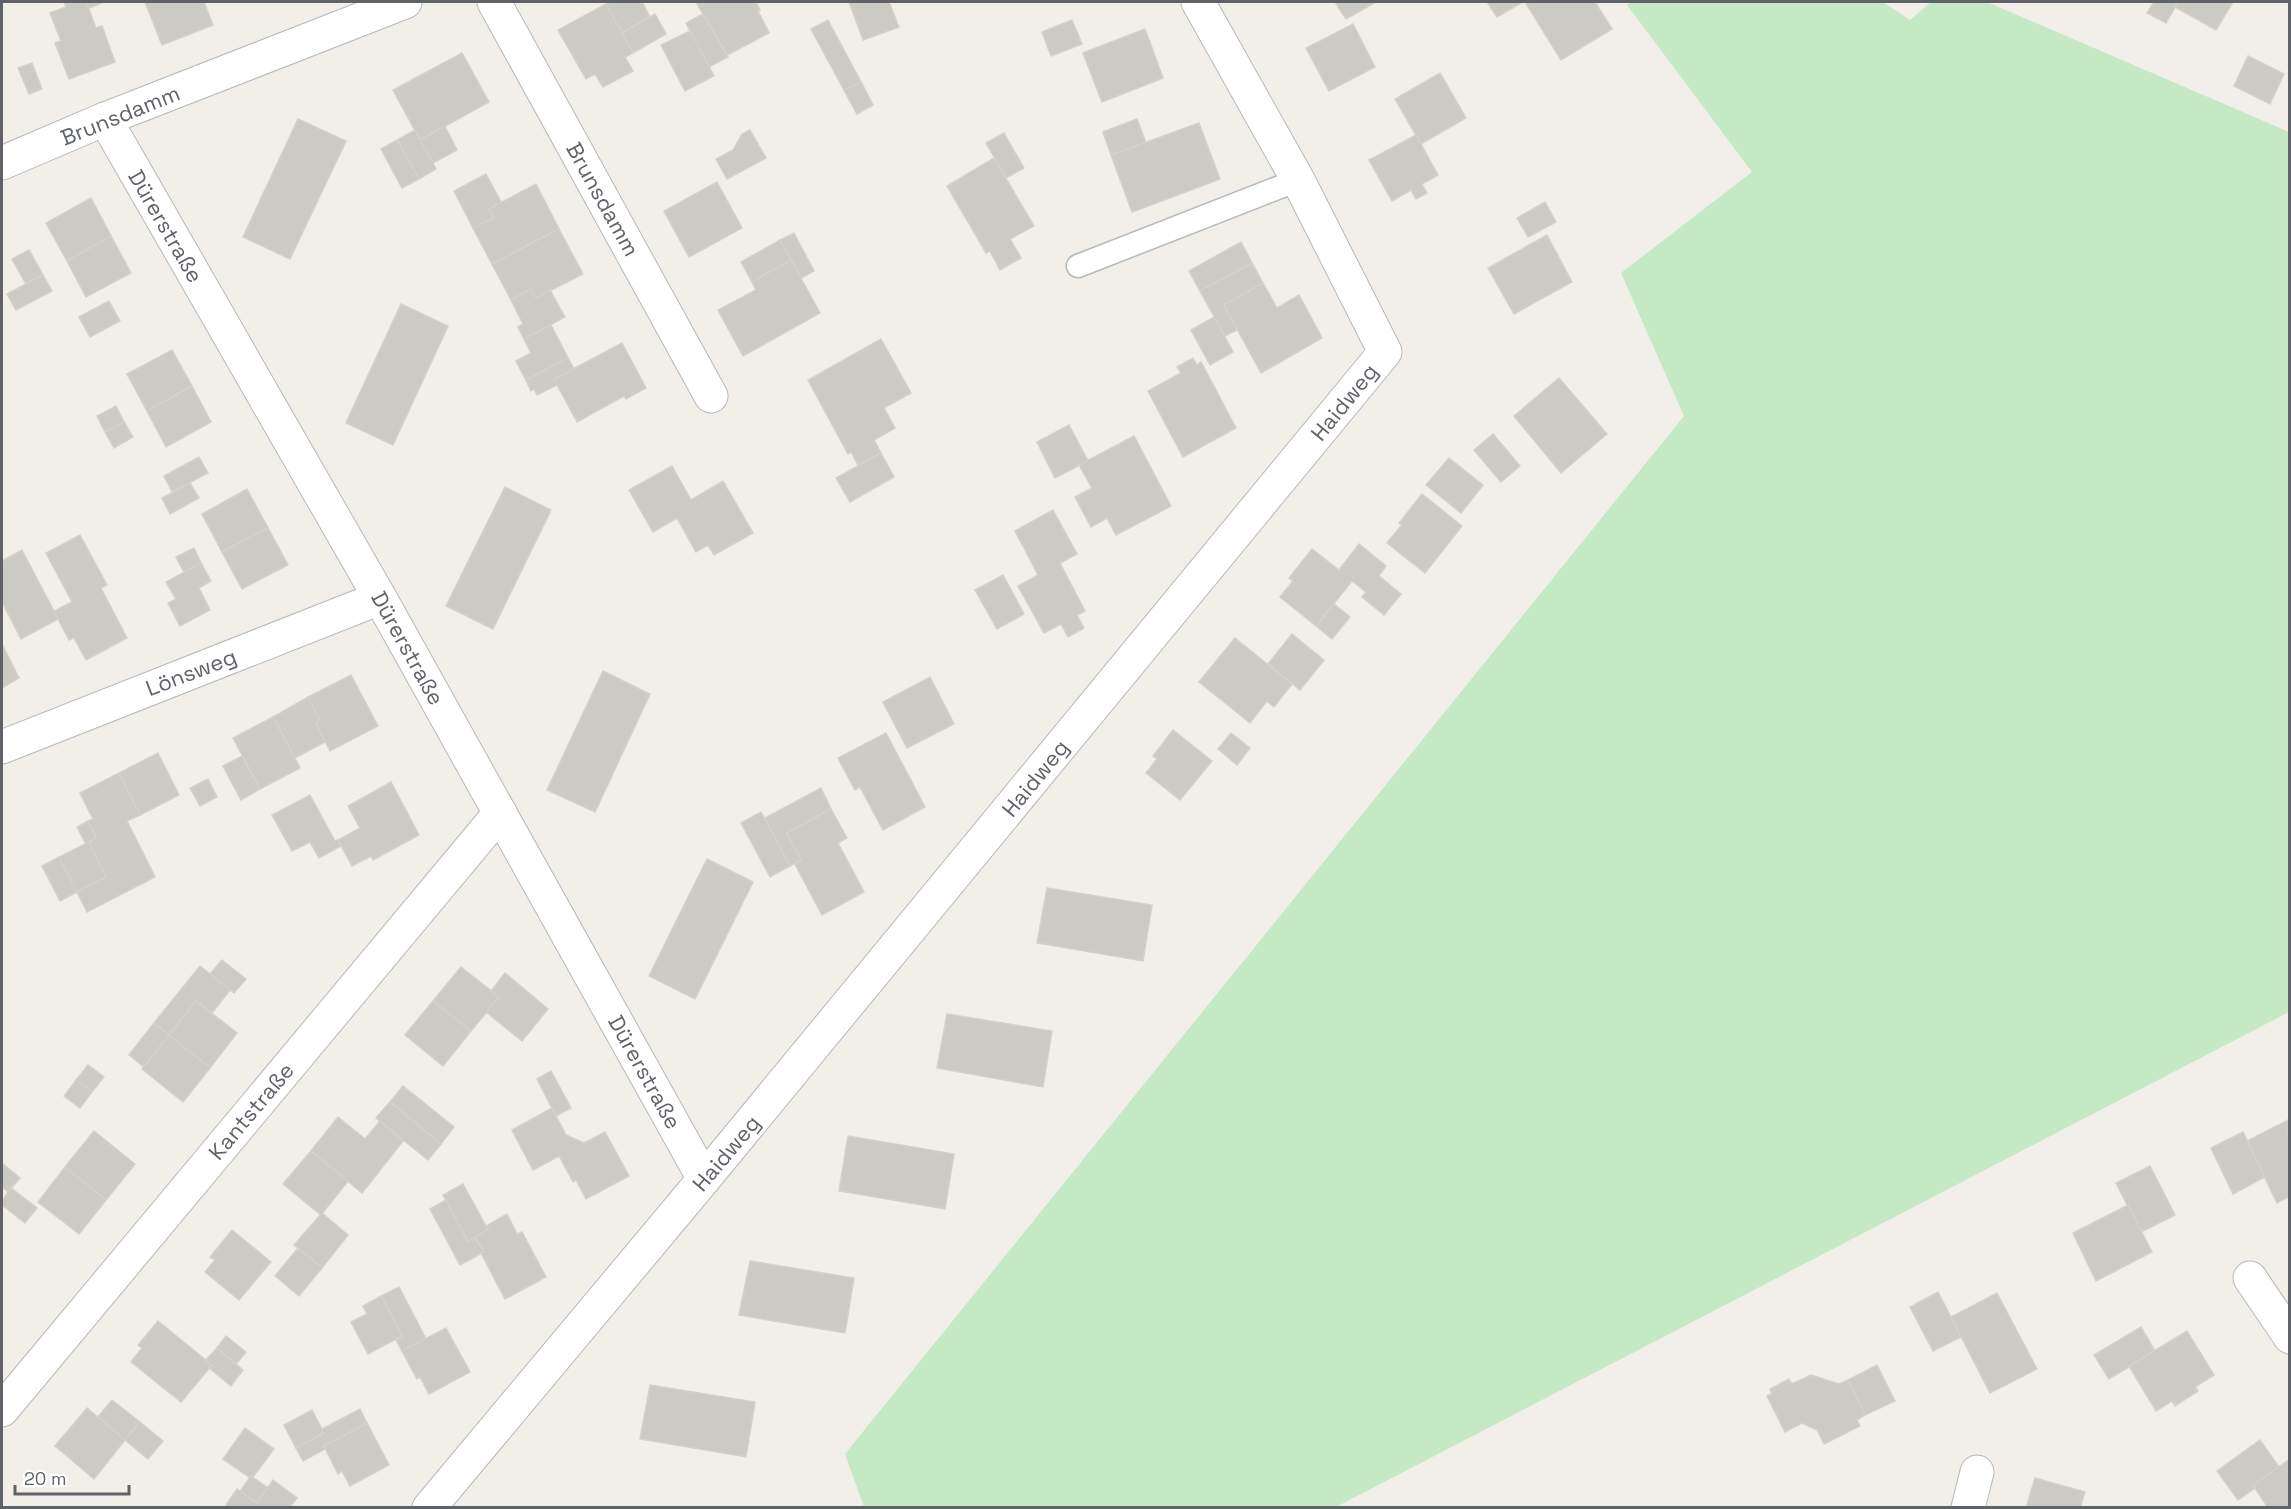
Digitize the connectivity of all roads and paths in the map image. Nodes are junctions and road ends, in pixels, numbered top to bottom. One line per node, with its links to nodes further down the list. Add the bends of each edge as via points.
1 (405, 2): 4 (street, Brunsdamm)
2 (494, 2): 8 (street, Brunsdamm)
3 (1198, 2): 6 (street, Haidweg)
4 (105, 119): 5 (street, Brunsdamm); 9 (street, Dürerstraße)
5 (2, 163)
6 (1298, 180): 7 (lane); 12 (street, Haidweg, via 1385,352)
7 (1077, 266)
8 (711, 396)
9 (380, 598): 10 (street, Lönsweg); 11 (street, Dürerstraße)
10 (2, 747)
11 (500, 813): 12 (street, Dürerstraße); 15 (street, Kantstraße)
12 (704, 1179): 17 (street, Haidweg)
13 (2250, 1278): 14 (street)
14 (2289, 1337)
15 (2, 1410)
16 (1977, 1472): 18 (street)
17 (429, 1508)
18 (1968, 1508)

